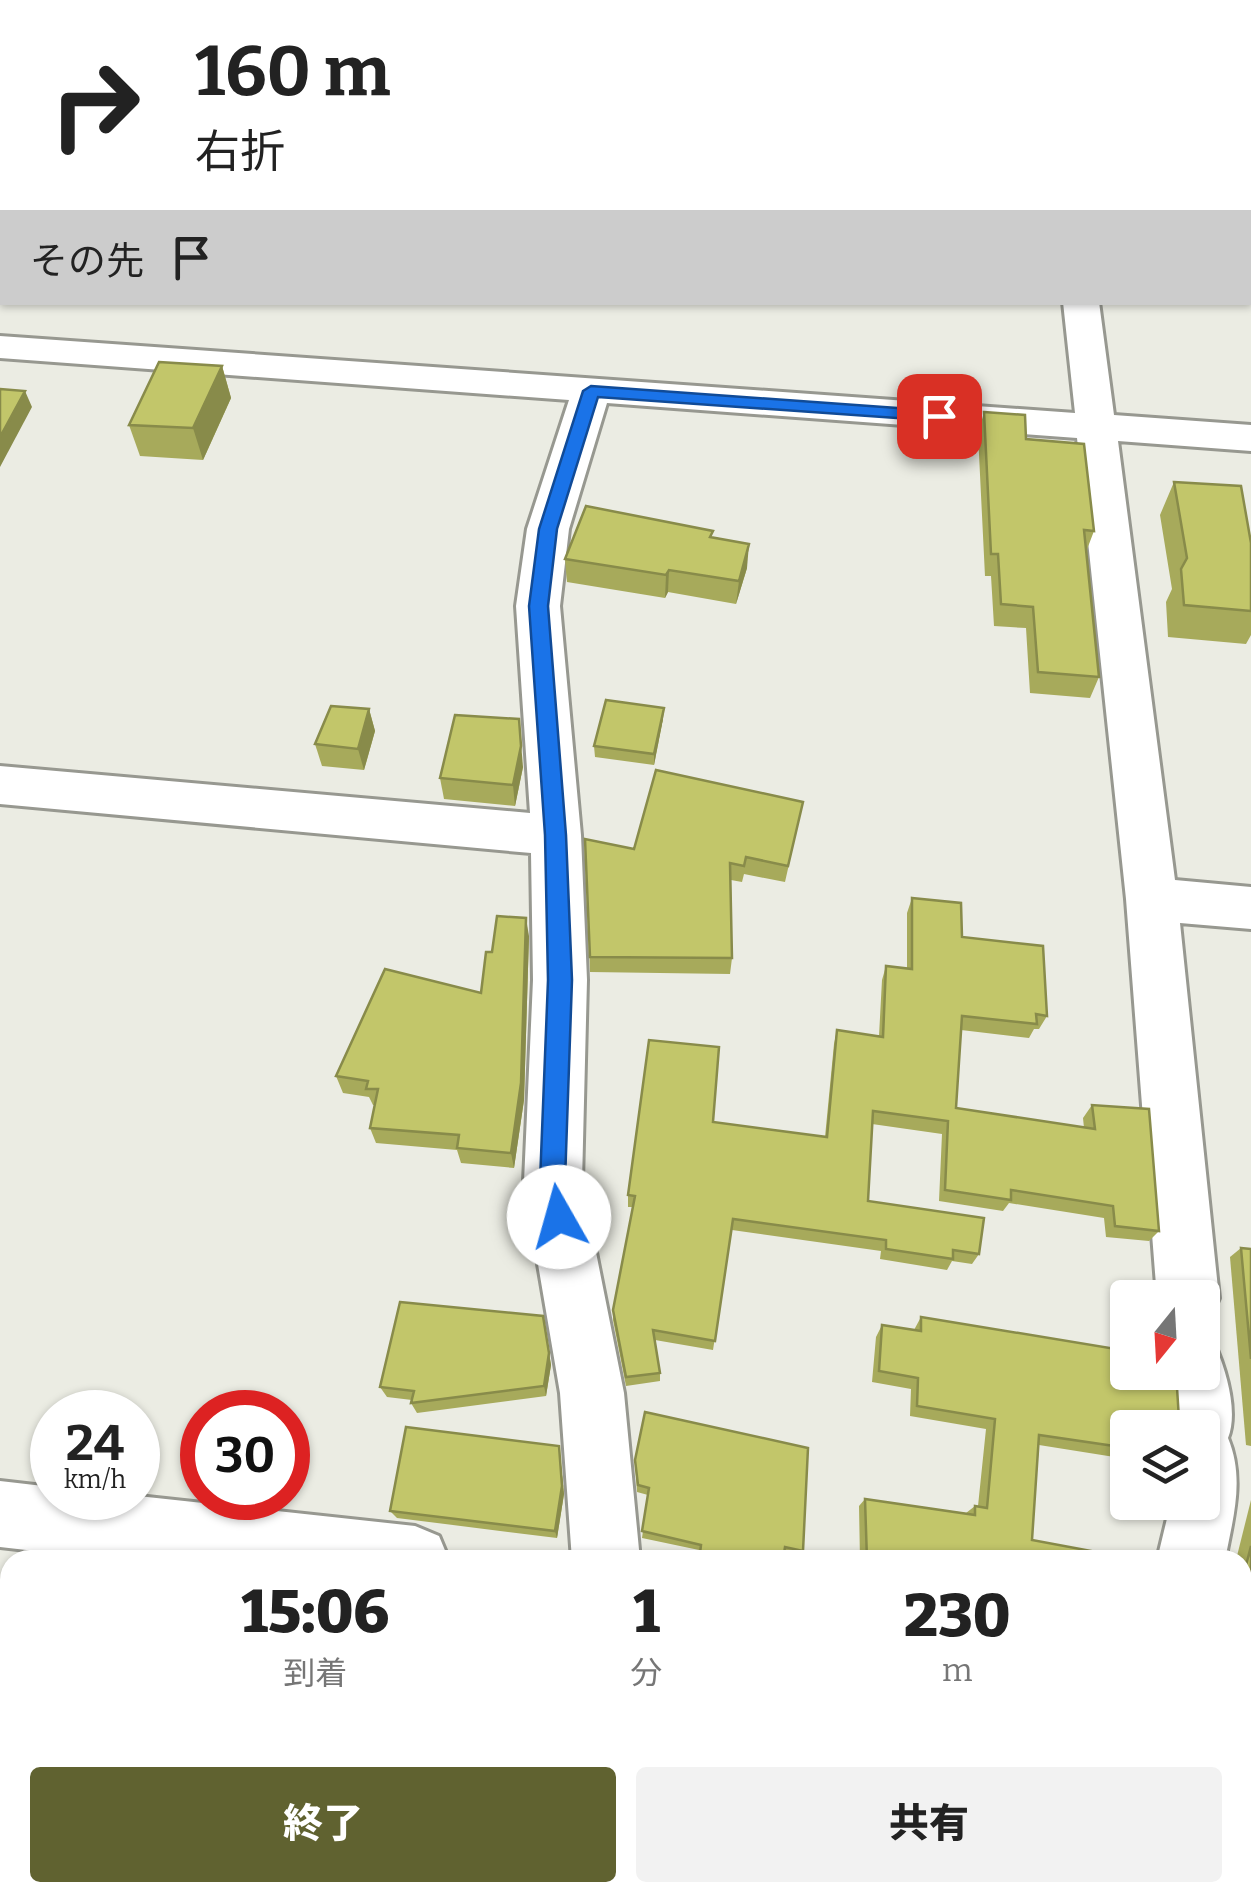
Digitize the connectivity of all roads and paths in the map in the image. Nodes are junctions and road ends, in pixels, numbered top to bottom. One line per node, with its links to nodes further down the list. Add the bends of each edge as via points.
1 (1081, 305): 4 (street)
2 (0, 348): 3 (street)
3 (591, 391): 4 (street); 7 (street, via 548,529 538,606)
4 (1094, 427): 5 (street); 8 (street)
5 (1251, 438)
6 (0, 784): 7 (street)
7 (556, 835): 14 (street, via 560,980 552,1182 592,1393)
8 (1152, 899): 9 (street); 10 (street)
9 (1251, 908)
10 (1186, 1280)
11 (0, 1514): 13 (street)
12 (1200, 1520): 15 (street)
13 (325, 1550)
14 (605, 1550)
15 (1193, 1550)

